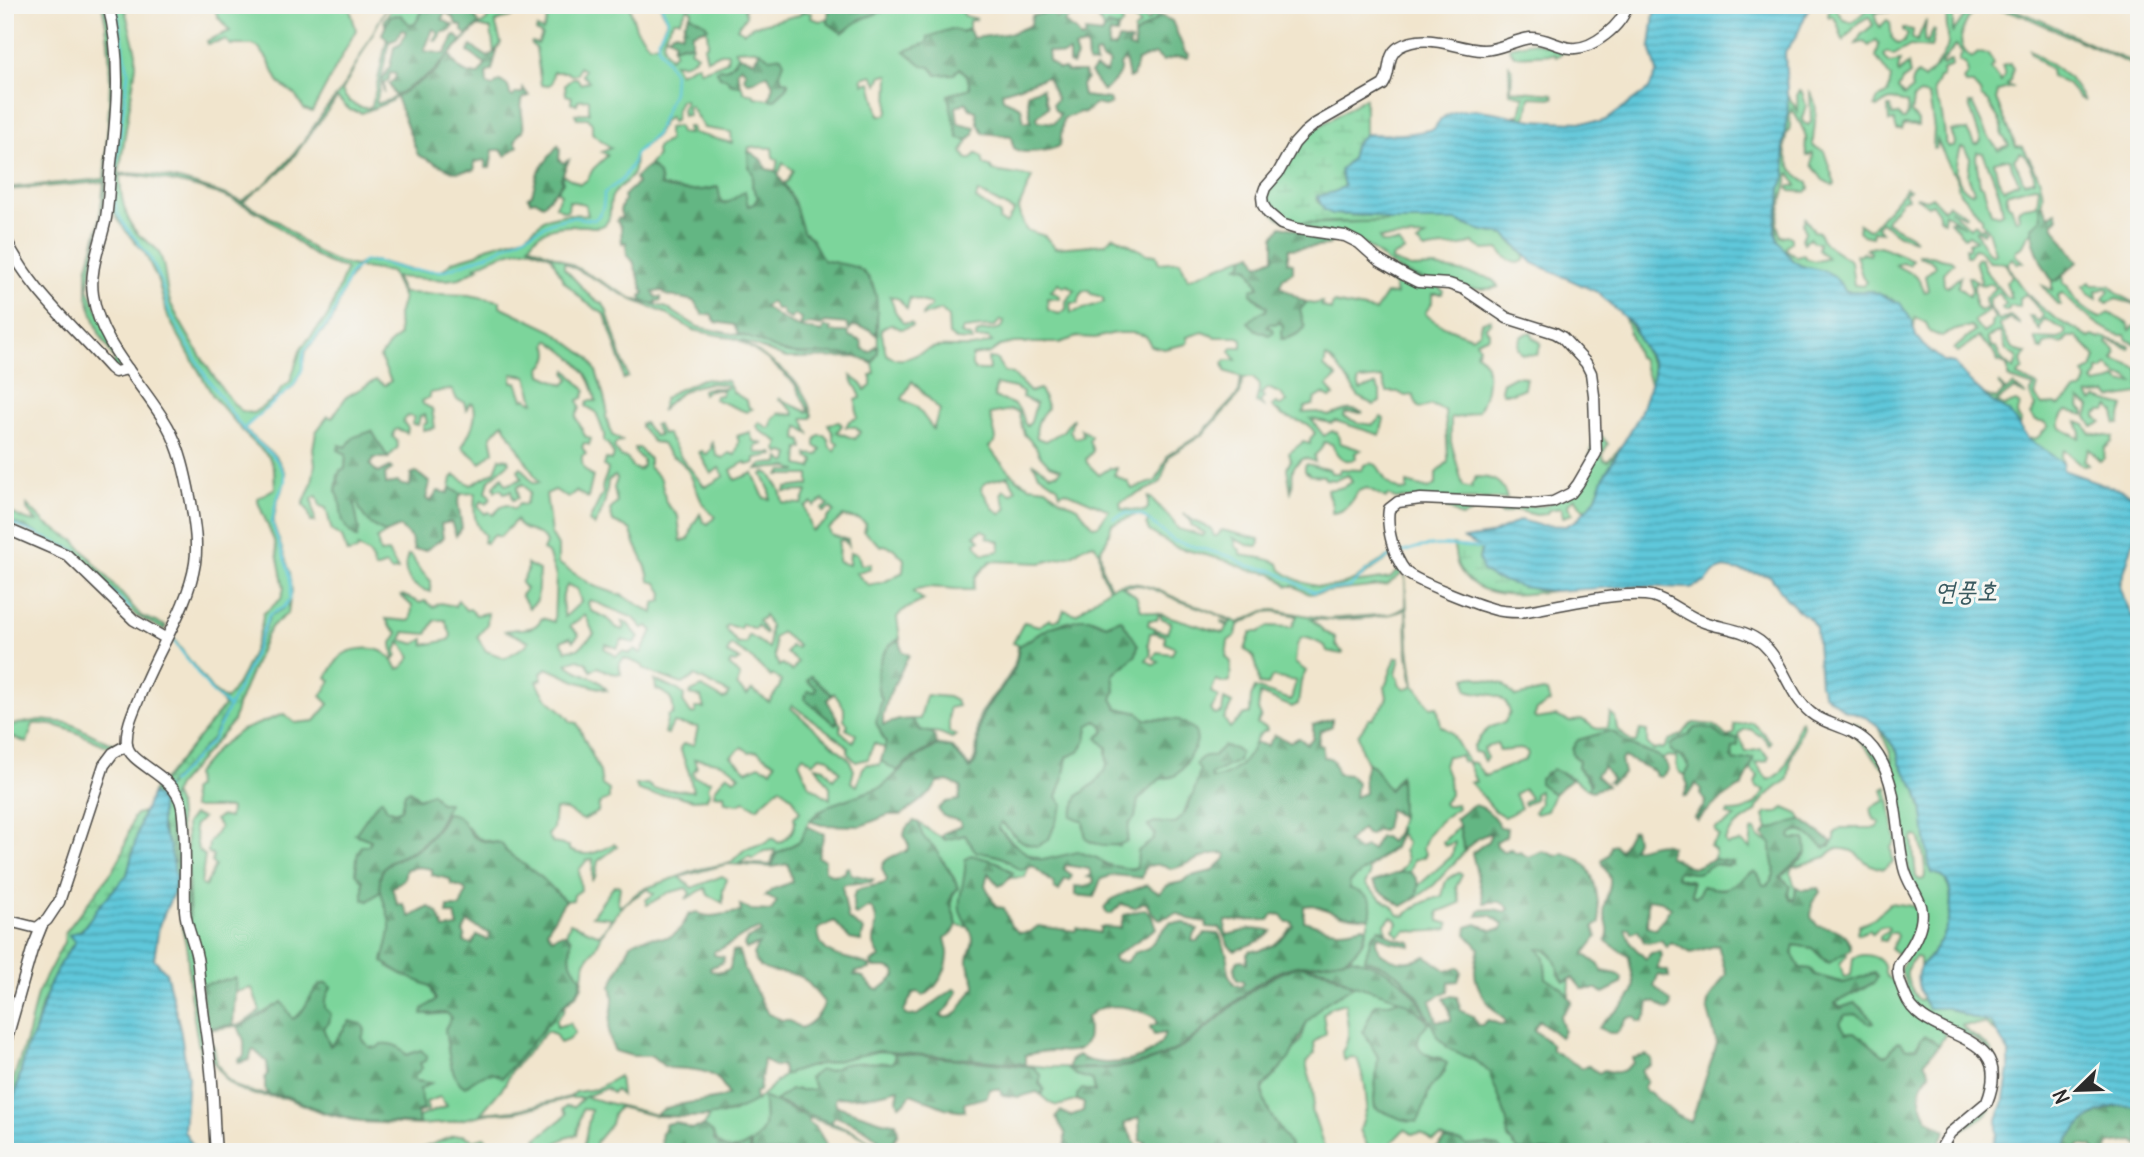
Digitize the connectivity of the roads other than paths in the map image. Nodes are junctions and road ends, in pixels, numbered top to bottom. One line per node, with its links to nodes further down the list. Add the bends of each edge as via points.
1 (108, 5): 4 (street, via 117,51 115,122 106,215 92,292 101,324)
2 (1628, 5): 12 (street, via 1621,20 1584,47 1538,38 1487,50 1430,40 1402,45 1393,51 1383,85 1315,124 1294,144 1265,188 1263,205 1281,224 1345,236 1418,282 1464,289 1507,317 1555,333 1591,373 1596,453 1571,492 1545,504 1445,499 1398,502 1389,509 1388,523 1405,571 1454,595 1504,611 1621,596 1660,599 1697,620 1756,638 1812,714 1858,735 1876,754 1893,799 1904,871 1922,910 1916,937 1897,971 1901,985 1918,1015 1967,1038 1984,1051 1990,1065 1987,1102 1950,1133)
3 (5, 237): 4 (street, via 48,303 110,368 116,372)
4 (128, 369): 6 (street, via 176,442 194,522 193,574)
5 (5, 528): 6 (street, via 67,555 134,620)
6 (165, 638): 7 (street, via 134,710)
7 (127, 745): 9 (street, via 104,765 59,902); 11 (street, via 176,790 182,806 185,913 198,960)
8 (5, 920): 9 (street, via 37,928)
9 (42, 925): 10 (street)
10 (5, 1045)
11 (216, 1152)
12 (1939, 1152)

